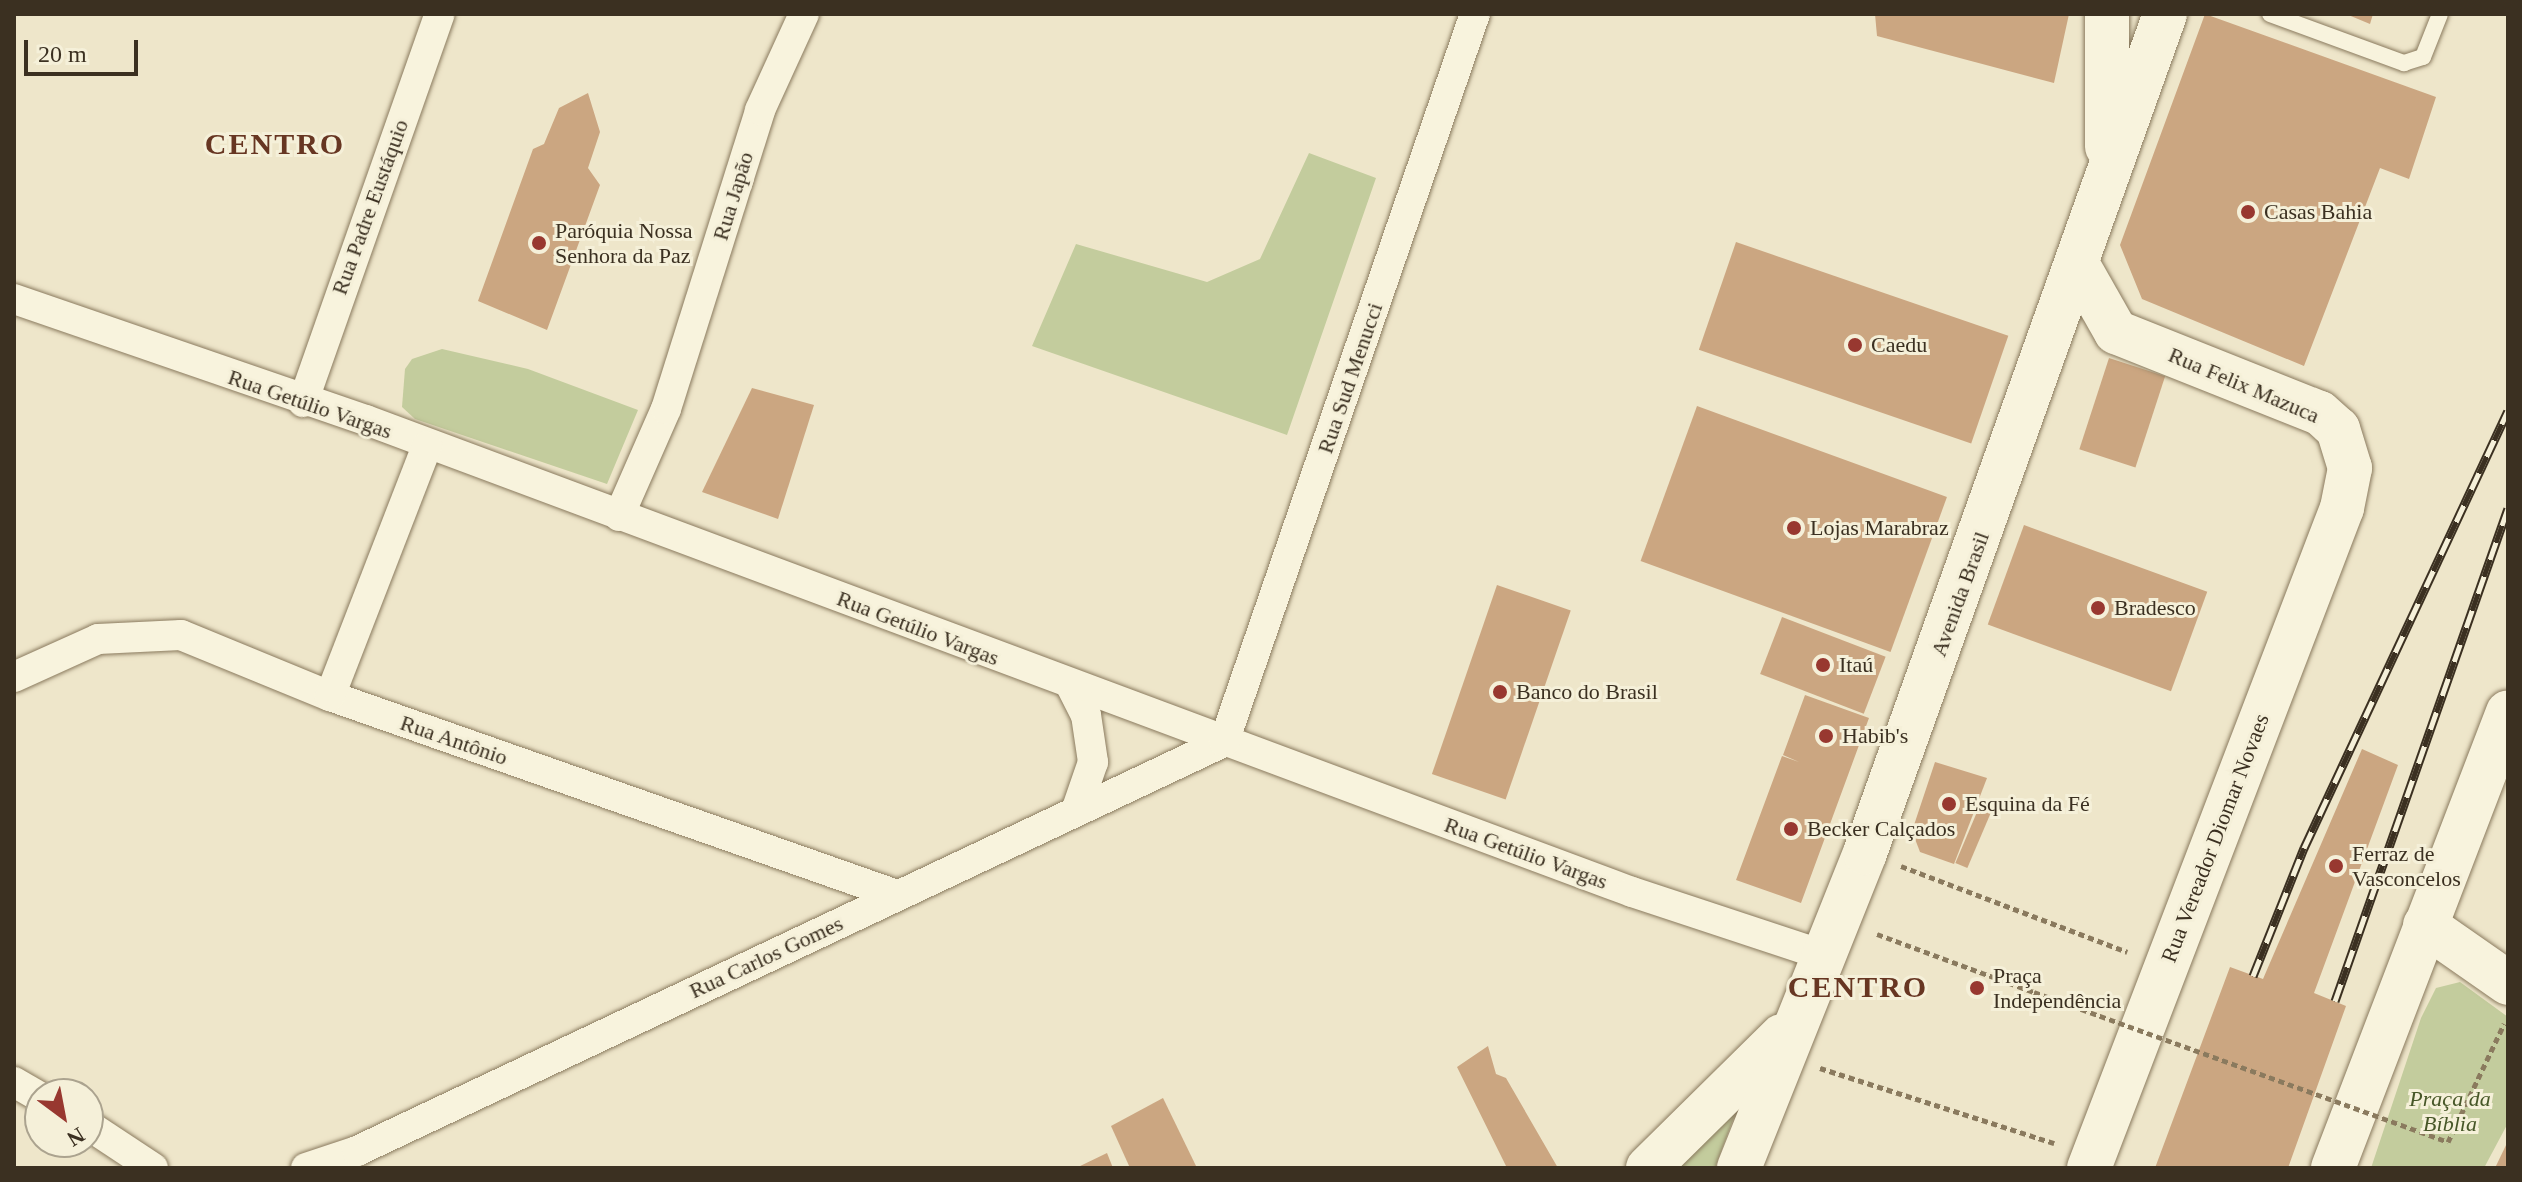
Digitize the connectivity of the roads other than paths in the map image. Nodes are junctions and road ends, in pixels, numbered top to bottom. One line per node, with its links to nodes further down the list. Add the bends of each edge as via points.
1 (440, 14): 13 (street, Rua Padre Eustáquio)
2 (1475, 14): 21 (street, Rua Sud Menucci)
3 (2107, 14): 8 (main road)
4 (2270, 14): 5 (lane, via 2404,63 2423,57)
5 (2440, 14)
6 (796, 16): 16 (street, Rua Japão, via 760,110 666,409)
7 (2160, 18): 8 (main road, Avenida Brasil)
8 (2105, 182): 9 (main road, Avenida Brasil)
9 (2079, 267): 11 (main road); 12 (main road, Avenida Brasil)
10 (14, 299): 13 (street, Rua Getúlio Vargas)
11 (2116, 332): 12 (main road); 15 (main road, Rua Felix Mazuca, via 2320,413 2346,446)
12 (2050, 353): 25 (main road, Avenida Brasil)
13 (303, 402): 14 (street, Rua Getúlio Vargas)
14 (427, 446): 16 (street, Rua Getúlio Vargas); 19 (street)
15 (2342, 508): 29 (main road, Rua Vereador Diomar Novaes)
16 (619, 516): 18 (street, Rua Getúlio Vargas)
17 (14, 677): 19 (street, Rua Antônio, via 98,639 181,635)
18 (1071, 686): 21 (street, Rua Getúlio Vargas); 22 (street, via 1086,715 1093,762)
19 (330, 696): 23 (street, Rua Antônio)
20 (2508, 712): 24 (main road)
21 (1224, 742): 22 (street, Rua Carlos Gomes); 25 (street, Rua Getúlio Vargas)
22 (1076, 811): 23 (street, Rua Carlos Gomes)
23 (897, 895): 31 (street, Rua Carlos Gomes, via 357,1151)
24 (2425, 925): 26 (main road); 34 (main road)
25 (1830, 938): 27 (main road, Avenida Brasil)
26 (2508, 983)
27 (1790, 1038): 32 (main road); 33 (main road, Avenida Brasil)
28 (104, 1136): 30 (street)
29 (2091, 1162)
30 (153, 1168)
31 (306, 1168)
32 (1648, 1168)
33 (1739, 1168)
34 (2333, 1168)

